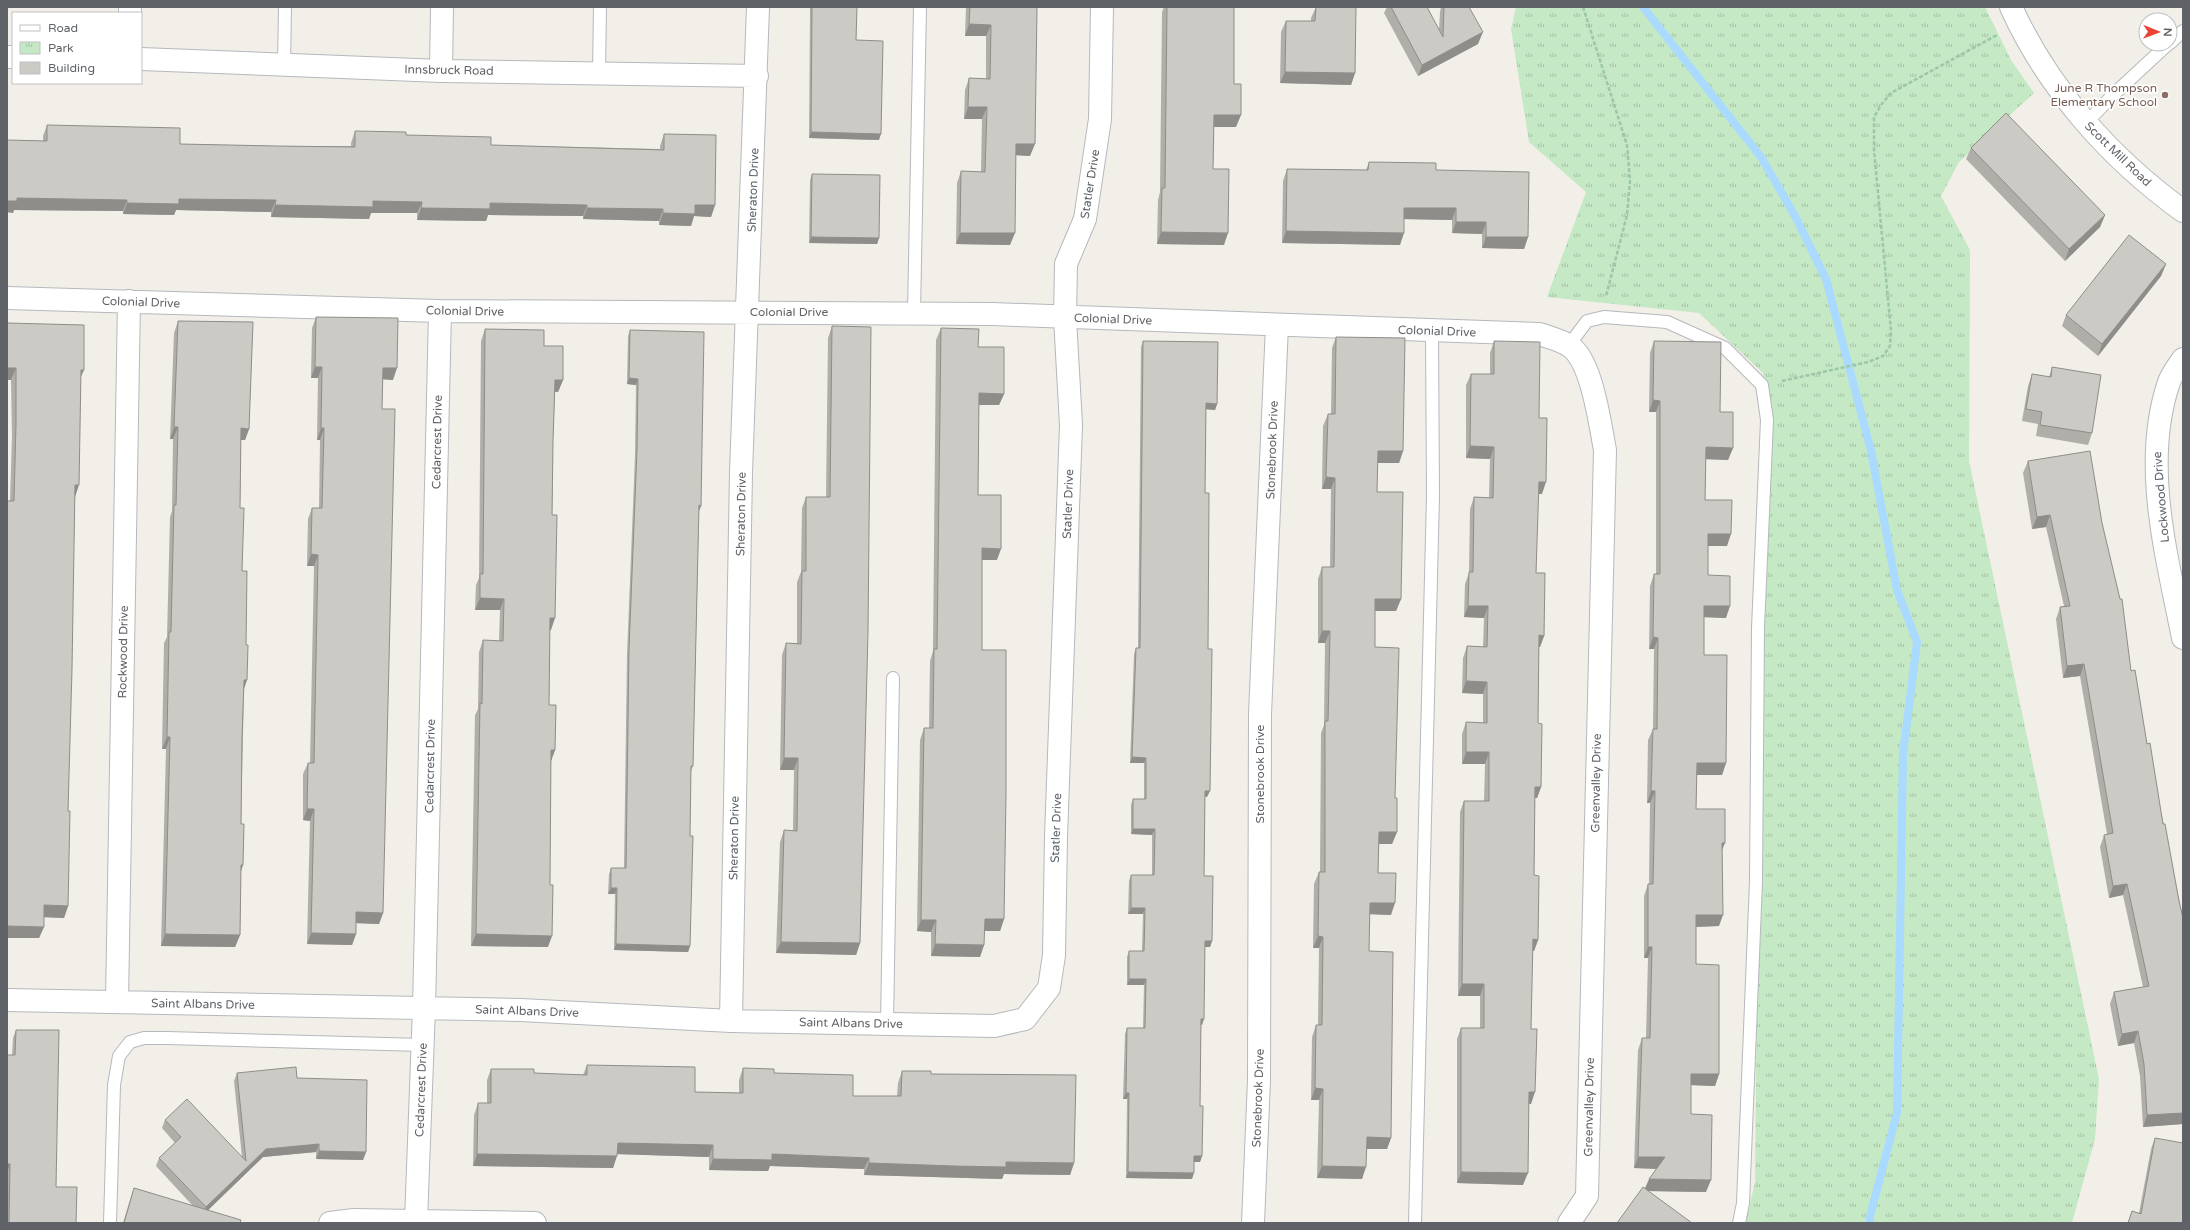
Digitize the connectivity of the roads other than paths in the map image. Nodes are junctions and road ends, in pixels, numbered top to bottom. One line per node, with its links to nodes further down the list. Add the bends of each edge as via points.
1 (285, 7): 10 (lane)
2 (442, 7): 11 (street)
3 (600, 7): 12 (lane)
4 (758, 7): 13 (street, Sheraton Drive)
5 (920, 7): 20 (lane)
6 (1102, 7): 21 (street, Statler Drive, via 1100,120 1086,219 1066,264)
7 (2015, 15): 14 (street, Scott Mill Road, via 2046,70)
8 (2159, 52): 14 (lane)
9 (142, 59): 10 (street, Innsbruck Road)
10 (284, 65): 11 (street, Innsbruck Road)
11 (441, 71): 12 (street, Innsbruck Road)
12 (599, 73): 13 (street, Innsbruck Road)
13 (757, 76): 19 (street, Sheraton Drive)
14 (2086, 124): 15 (street, Scott Mill Road, via 2165,198)
15 (2183, 211)
16 (7, 298): 17 (street, Colonial Drive)
17 (129, 301): 18 (street, Colonial Drive); 29 (street, Rockwood Drive)
18 (440, 311): 19 (street, Colonial Drive); 31 (street, Cedarcrest Drive)
19 (748, 312): 20 (street, Colonial Drive); 32 (street, Sheraton Drive, via 741,480)
20 (914, 313): 21 (street, Colonial Drive)
21 (1065, 318): 22 (street, Colonial Drive); 30 (street, Statler Drive, via 1071,425 1054,955 1048,988)
22 (1277, 325): 23 (street, Colonial Drive); 39 (street, Stonebrook Drive, via 1260,714 1259,1080)
23 (1432, 330): 24 (street, Colonial Drive, via 1539,334); 40 (lane, via 1433,496)
24 (1569, 345): 41 (street, Greenvalley Drive, via 1579,358 1593,386 1605,450 1588,1196); 42 (lane, via 1587,321 1600,318 1667,322 1725,348 1762,385 1767,420 1758,628 1756,881 1743,1203)
25 (2183, 359): 26 (street, Lockwood Drive, via 2169,381 2158,428 2156,466 2168,562)
26 (2183, 638)
27 (893, 678): 33 (lane)
28 (7, 1000): 29 (street, Saint Albans Drive)
29 (117, 1002): 31 (street, Saint Albans Drive)
30 (1038, 1002): 33 (street, Saint Albans Drive, via 1025,1019 994,1026)
31 (424, 1008): 32 (street, Saint Albans Drive, via 521,1010); 34 (street, Cedarcrest Drive)
32 (731, 1021): 33 (street, Saint Albans Drive)
33 (887, 1024)
34 (423, 1045): 35 (street, Cedarcrest Drive); 36 (lane, via 167,1038 144,1038 130,1042 119,1056 114,1085)
35 (416, 1222): 37 (street, via 354,1220); 38 (street)
36 (110, 1223)
37 (330, 1223)
38 (534, 1223)
39 (1253, 1223)
40 (1415, 1223)
41 (1569, 1223)
42 (1739, 1223)

